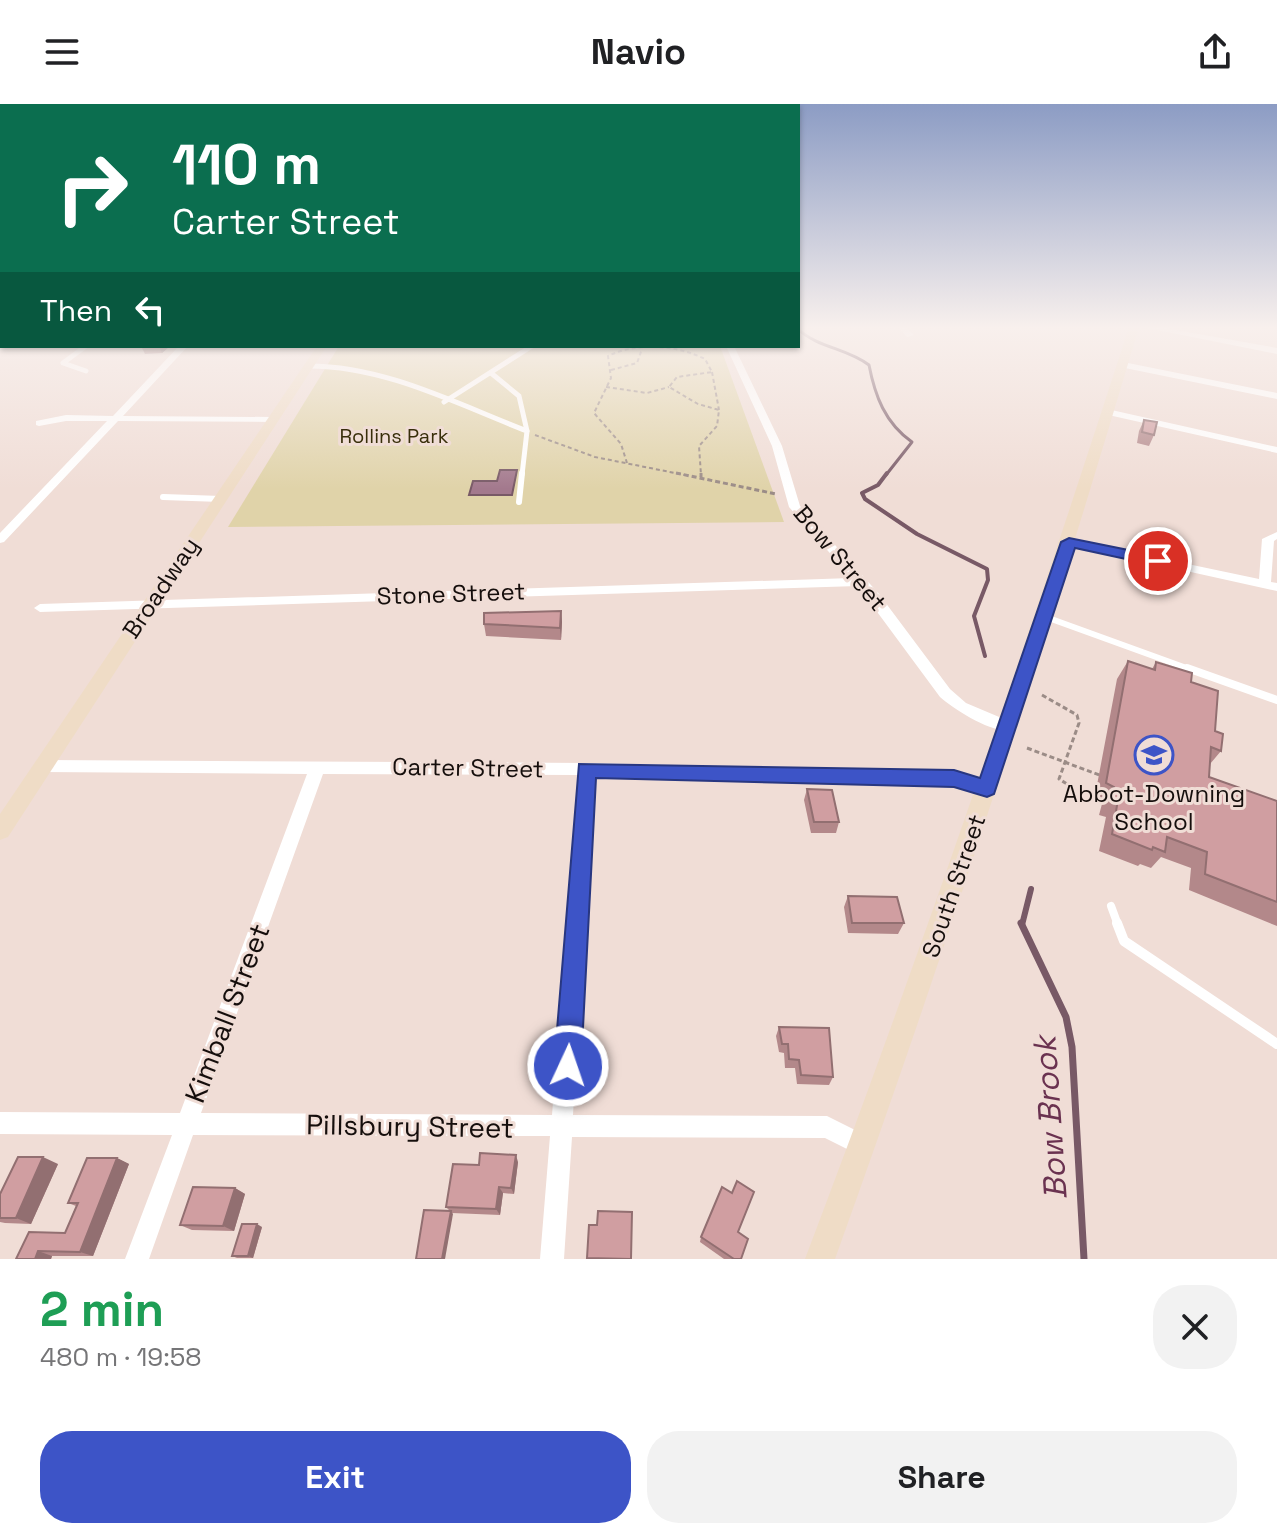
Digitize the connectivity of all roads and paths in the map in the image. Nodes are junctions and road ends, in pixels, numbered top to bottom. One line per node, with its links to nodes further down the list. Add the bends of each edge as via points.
1 (151, 381): 18 (street)
2 (299, 381): 19 (main road, Broadway)
3 (394, 381): 15 (lane)
4 (478, 381): 15 (lane)
5 (502, 381): 21 (lane, via 521,395)
6 (608, 381): 12 (path)
7 (674, 381): 13 (path)
8 (714, 381): 16 (path)
9 (746, 381): 32 (street, Bow Street, via 777,446 791,499)
10 (1118, 381): 17 (main road, South Street)
11 (1202, 381): 14 (street)
12 (606, 387): 13 (path, via 647,393); 23 (path, via 594,413 626,447)
13 (669, 387): 16 (path)
14 (1277, 396)
15 (444, 402): 21 (lane)
16 (719, 410): 24 (path, via 721,424 699,446)
17 (1107, 412): 22 (street); 31 (main road, South Street)
18 (115, 419): 19 (street); 20 (street); 30 (street)
19 (273, 420): 27 (main road, Broadway)
20 (39, 423)
21 (527, 431): 23 (path); 28 (lane)
22 (1277, 450)
23 (627, 463): 24 (path)
24 (701, 477): 25 (path)
25 (776, 494)
26 (163, 497): 27 (lane)
27 (221, 499): 34 (main road, Broadway)
28 (519, 502)
29 (1277, 535): 33 (street, via 1265,546)
30 (0, 540)
31 (1069, 542): 33 (street); 36 (main road, South Street)
32 (862, 582): 34 (street, Stone Street); 39 (street, Bow Street, via 945,693 961,707)
33 (1271, 584)
34 (149, 605): 35 (street, Stone Street); 42 (main road, Broadway)
35 (40, 608)
36 (1043, 616): 38 (lane); 39 (main road, South Street)
37 (1042, 695): 41 (path, via 1077,715)
38 (1277, 700)
39 (1006, 726): 46 (main road, South Street)
40 (1027, 748): 41 (path)
41 (1066, 762): 45 (path); 47 (path, via 1059,779)
42 (43, 766): 43 (street, Carter Street); 48 (main road, Broadway)
43 (318, 766): 44 (street, Carter Street); 52 (street, Kimball Street)
44 (587, 769): 46 (street, Carter Street, via 954,778); 53 (street)
45 (1108, 778)
46 (987, 788): 54 (main road, South Street)
47 (1075, 789)
48 (0, 831)
49 (1111, 906): 50 (lane, via 1124,941)
50 (1277, 1044)
51 (0, 1123): 52 (street, Pillsbury Street)
52 (185, 1123): 53 (street, Pillsbury Street); 55 (street, Kimball Street)
53 (564, 1127): 54 (street, Pillsbury Street, via 827,1127); 56 (street)
54 (863, 1146): 57 (main road, South Street)
55 (137, 1259)
56 (552, 1259)
57 (820, 1259)

